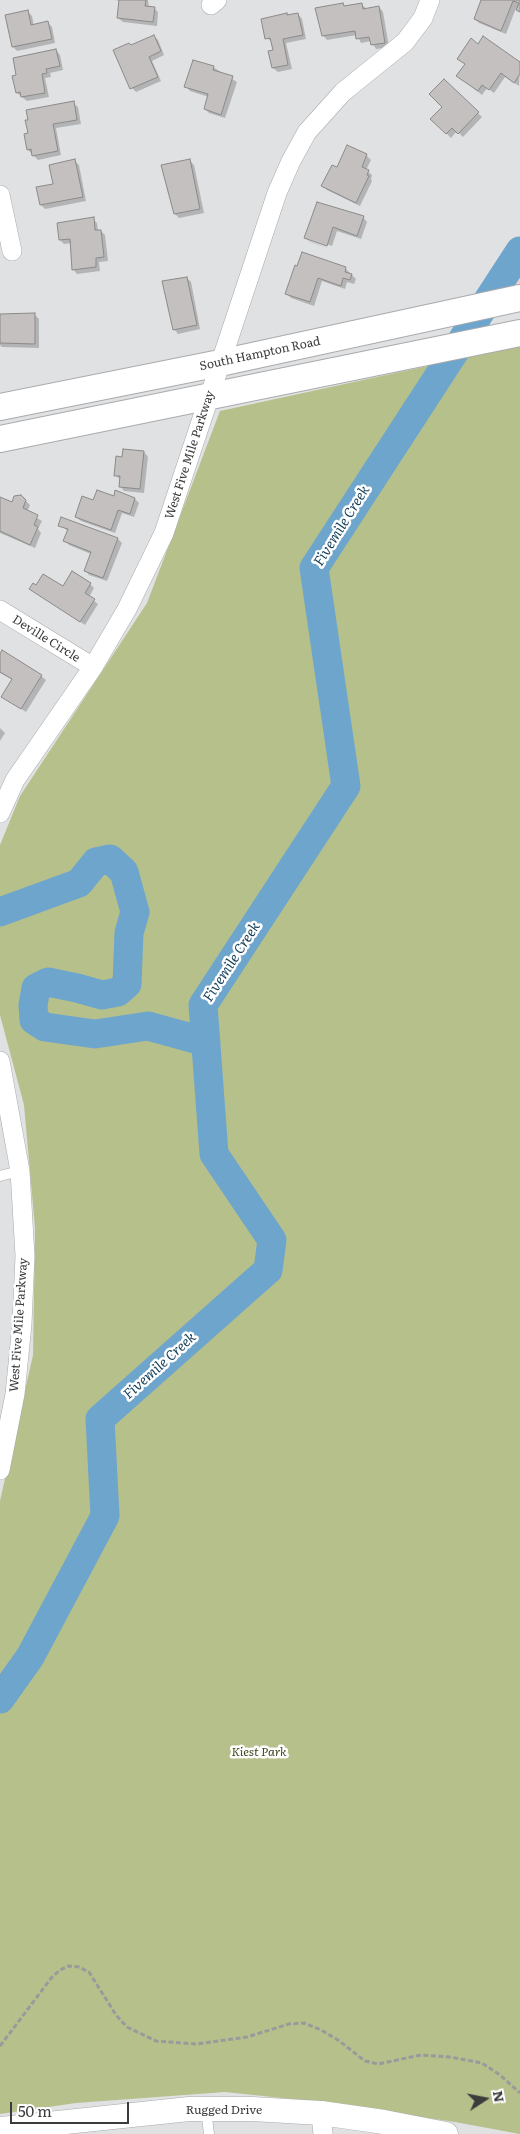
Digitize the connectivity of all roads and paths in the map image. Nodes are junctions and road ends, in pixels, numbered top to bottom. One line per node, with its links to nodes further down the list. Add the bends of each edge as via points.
1 (430, 0): 6 (street, West Five Mile Parkway, via 423,18 405,42 331,105 308,132 291,161 277,193)
2 (0, 196): 3 (street)
3 (12, 251)
4 (513, 300): 6 (main road, South Hampton Road)
5 (511, 335): 7 (main road)
6 (220, 363): 7 (street, West Five Mile Parkway); 8 (main road, South Hampton Road)
7 (209, 396): 9 (main road); 11 (street, West Five Mile Parkway, via 164,533 127,609)
8 (0, 408)
9 (0, 439)
10 (0, 610): 11 (street, Deville Circle)
11 (93, 667): 12 (street, West Five Mile Parkway, via 15,780)
12 (1, 808)
13 (0, 1061): 14 (street, West Five Mile Parkway)
14 (20, 1171): 15 (lane); 16 (street, West Five Mile Parkway, via 25,1256 22,1324 15,1394)
15 (0, 1176)
16 (0, 1470)
17 (0, 2046): 18 (path, via 52,1977 68,1966 89,1972 127,2028 156,2041 196,2044 247,2037 289,2024 304,2023 338,2040 364,2061 378,2064 421,2055 450,2056 482,2063)
18 (520, 2093)
19 (206, 2109): 20 (street, Rugged Drive, via 252,2109); 21 (street, Rugged Drive); 23 (lane)
20 (322, 2124): 24 (street, Rugged Drive, via 384,2122)
21 (91, 2126): 22 (street, Rugged Drive)
22 (0, 2129)
23 (209, 2134)
24 (442, 2134)

